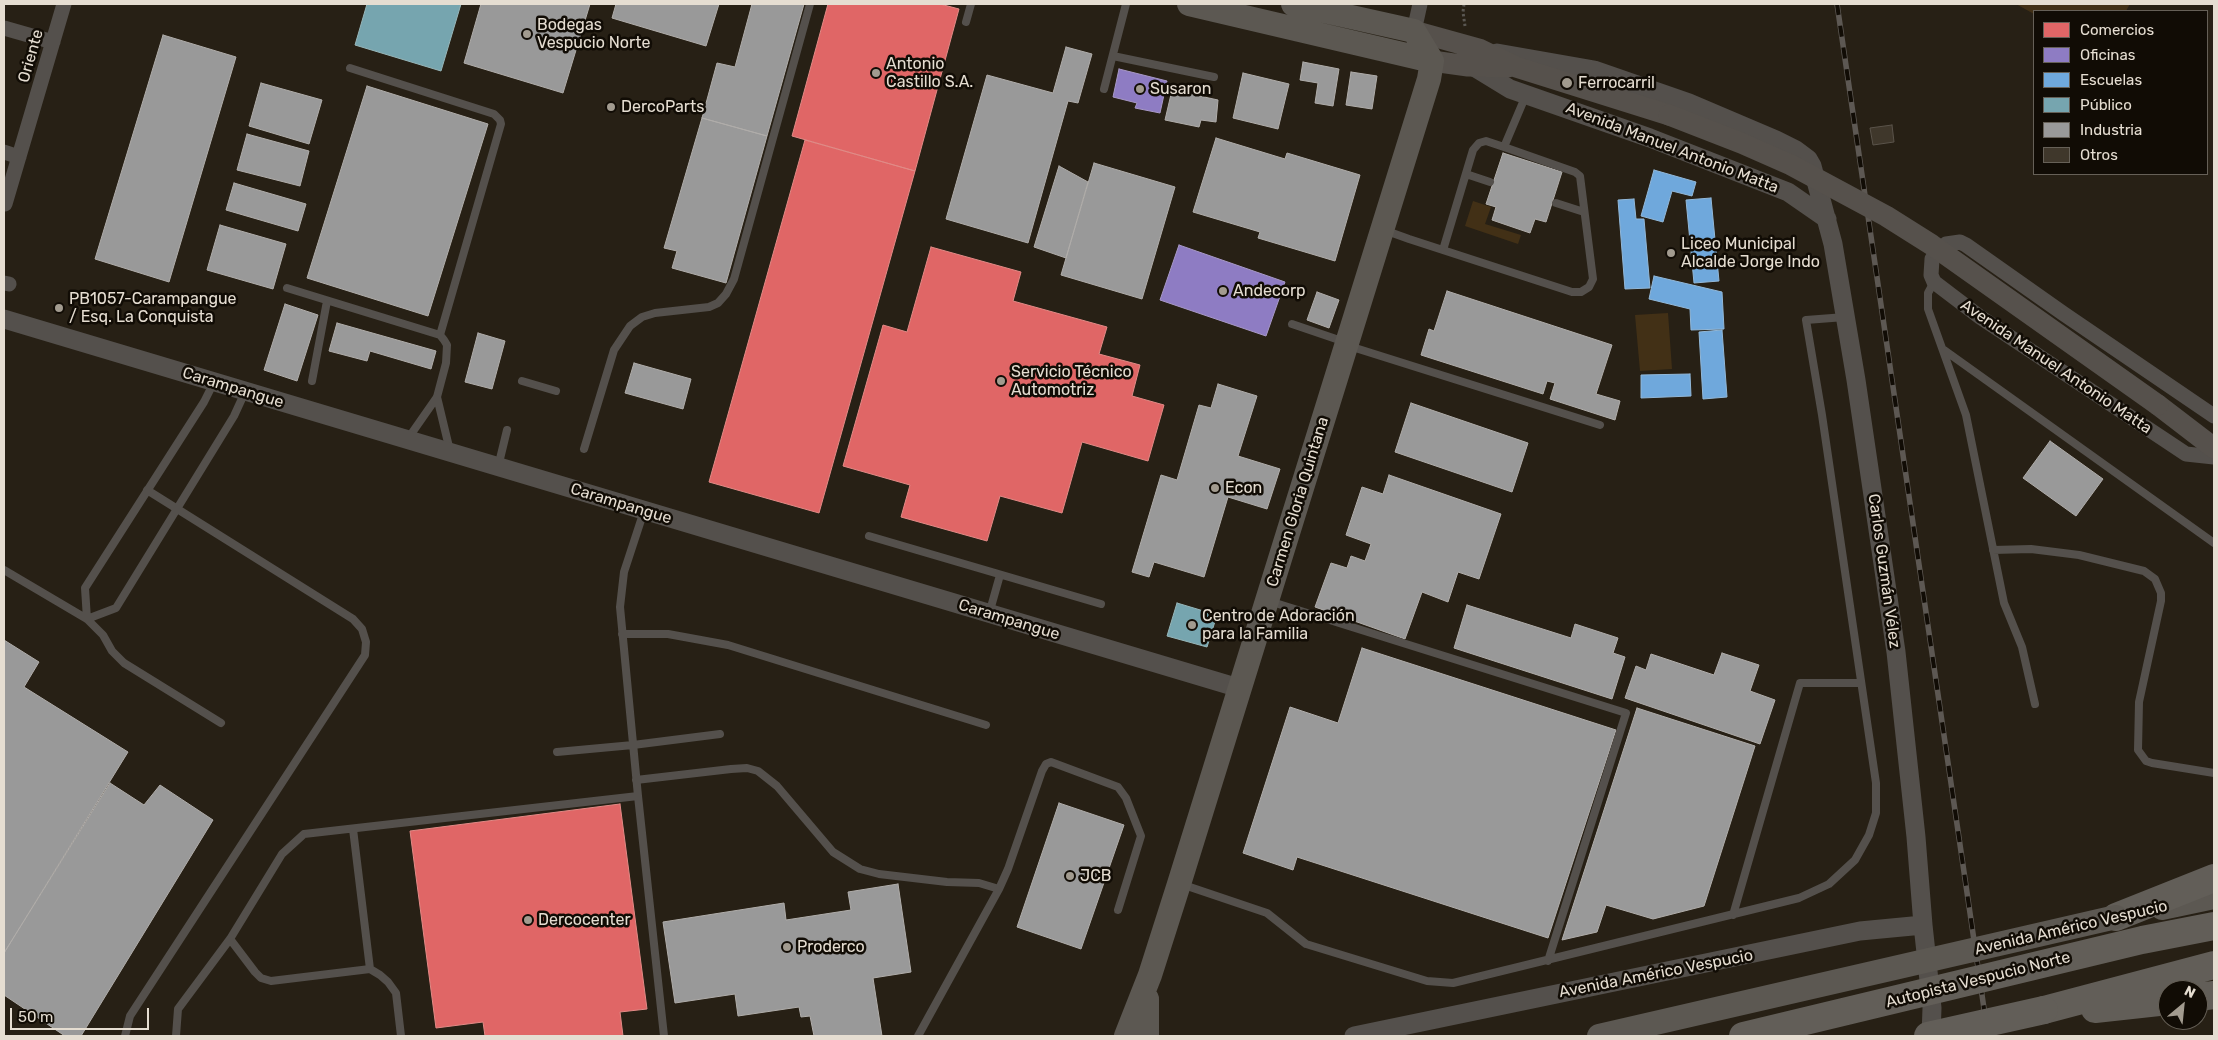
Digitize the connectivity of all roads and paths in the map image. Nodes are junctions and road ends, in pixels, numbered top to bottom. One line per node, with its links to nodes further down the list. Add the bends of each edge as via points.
1 (64, 4): 11 (street, Oriente)
2 (810, 4): 50 (lane, via 734,279 718,303 709,307 656,313 642,317 630,326 614,350)
3 (971, 4): 8 (lane)
4 (1126, 4): 12 (lane)
5 (1188, 4): 14 (main road, Avenida Manuel Antonio Matta)
6 (1293, 4): 10 (main road, Avenida Manuel Antonio Matta)
7 (1420, 4): 10 (street)
8 (966, 22)
9 (4, 28): 11 (street)
10 (1414, 31): 13 (main road, Avenida Manuel Antonio Matta); 14 (main road)
11 (53, 42): 21 (street, Oriente)
12 (1113, 56): 16 (lane); 17 (lane)
13 (1476, 58): 14 (main road, Avenida Manuel Antonio Matta); 18 (street, Avenida Manuel Antonio Matta, via 1510,89); 27 (street, Avenida Manuel Antonio Matta, via 1594,70 1729,118 1808,159); 49 (main road, Avenida Manuel Antonio Matta, bridge, via 1516,67 1669,116 1791,165 1886,216 1940,250)
14 (1432, 60): 28 (main road, Carmen Gloria Quintana, via 1429,79)
15 (350, 68): 36 (lane, via 494,114 500,120)
16 (1214, 77)
17 (1104, 89)
18 (1526, 94): 19 (lane); 27 (street, Avenida Manuel Antonio Matta, via 1788,192)
19 (1504, 147): 22 (lane, via 1486,141 1479,143 1473,150); 26 (lane, via 1580,176)
20 (4, 152): 21 (street)
21 (19, 157): 25 (street, Oriente)
22 (1466, 174): 23 (lane); 29 (lane)
23 (1490, 182)
24 (1556, 203): 26 (lane)
25 (6, 204)
26 (1584, 212): 29 (lane, via 1593,279 1589,288 1581,292 1572,292)
27 (1827, 219): 33 (street, Carlos Guzmán Vélez)
28 (1382, 229): 29 (lane); 37 (main road, Carmen Gloria Quintana)
29 (1443, 250)
30 (1934, 282): 38 (lane, via 1928,293 1928,309); 45 (street, via 1930,267 1936,252 1953,243 1966,244); 52 (street, Avenida Manuel Antonio Matta, via 2011,338 2186,454)
31 (287, 288): 32 (lane)
32 (327, 301): 36 (lane); 40 (lane)
33 (1846, 317): 67 (lane, via 1806,320); 86 (street, Carlos Guzmán Vélez, via 1896,652 1911,778)
34 (4, 321): 41 (street, Carampangue)
35 (1292, 324): 37 (lane)
36 (440, 335): 44 (lane, via 447,345)
37 (1347, 344): 46 (lane); 62 (main road, Carmen Gloria Quintana)
38 (1944, 350): 58 (lane); 59 (lane, via 1966,415)
39 (522, 380): 42 (lane)
40 (312, 381)
41 (214, 382): 43 (street, Carampangue); 54 (lane)
42 (556, 391)
43 (245, 392): 48 (street, Carampangue); 55 (lane, via 234,416)
44 (437, 397): 48 (lane); 51 (lane)
45 (2214, 416)
46 (1600, 425)
47 (507, 430): 53 (lane)
48 (407, 440): 51 (street, Carampangue)
49 (2214, 448)
50 (584, 449)
51 (450, 453): 53 (street, Carampangue)
52 (2214, 457)
53 (498, 467): 56 (street, Carampangue)
54 (147, 490): 55 (lane); 65 (lane, via 85,588)
55 (176, 509): 65 (lane, via 116,608); 95 (lane, via 353,618 362,629 365,655 130,1016)
56 (644, 511): 64 (street, Carampangue); 66 (lane, via 624,572 620,607)
57 (869, 536): 61 (lane)
58 (2214, 543)
59 (1993, 550): 69 (lane, via 2004,603 2022,647); 75 (lane, via 2030,549 2079,555 2144,571 2155,580 2161,601 2142,688 2138,750 2146,761 2152,763)
60 (4, 570): 65 (lane)
61 (1000, 575): 63 (lane); 64 (lane)
62 (1267, 601): 68 (main road, Carmen Gloria Quintana); 89 (lane, via 1626,713)
63 (1101, 604)
64 (989, 614): 68 (street, Carampangue)
65 (87, 620): 70 (lane, via 124,663)
66 (622, 634): 71 (lane, via 668,634 723,644); 73 (lane)
67 (1861, 683): 84 (lane, via 1800,683); 84 (lane, via 1876,783 1876,813 1869,835 1855,860 1829,884 1799,898)
68 (1239, 688): 80 (main road, Carmen Gloria Quintana)
69 (2036, 704)
70 (222, 723)
71 (986, 725)
72 (720, 734): 73 (lane)
73 (633, 745): 74 (lane); 76 (lane)
74 (557, 752)
75 (2214, 773)
76 (636, 780): 77 (lane); 81 (lane, via 731,769 758,771 776,786 833,852 860,869 878,874 979,883)
77 (638, 796): 78 (lane); 98 (lane)
78 (353, 829): 88 (lane, via 304,834 282,854); 91 (lane)
79 (2214, 878): 85 (highway)
80 (1179, 884): 89 (lane, via 1267,912 1306,944 1427,981 1454,983); 92 (main road, Carmen Gloria Quintana)
81 (999, 889): 83 (lane, via 1042,771 1051,762 1118,787 1126,798 1141,836); 99 (lane)
82 (2214, 897): 85 (main road, Avenida Américo Vespucio)
83 (1118, 910)
84 (1733, 915): 89 (lane)
85 (2116, 917): 103 (main road, Avenida Américo Vespucio, bridge)
86 (1923, 925): 102 (street, Avenida Américo Vespucio, via 1860,931); 105 (street, via 1932,1008)
87 (2214, 926): 104 (highway, Autopista Vespucio Norte, bridge, via 2142,940)
88 (230, 939): 91 (lane, via 255,972 271,981); 96 (lane, via 178,1009)
89 (1548, 961)
90 (2214, 965): 94 (highway)
91 (370, 969): 97 (lane, via 388,982 396,993)
92 (1150, 975): 100 (main road, Carmen Gloria Quintana); 101 (main road, Carmen Gloria Quintana, via 1146,1005)
93 (2158, 1002): 94 (highway, via 2111,1008)
94 (2044, 1010): 105 (highway, bridge)
95 (125, 1036)
96 (176, 1036)
97 (401, 1036)
98 (664, 1036)
99 (918, 1036)
100 (1126, 1036)
101 (1147, 1036)
102 (1354, 1036)
103 (1599, 1036)
104 (1743, 1036)
105 (1929, 1036)

